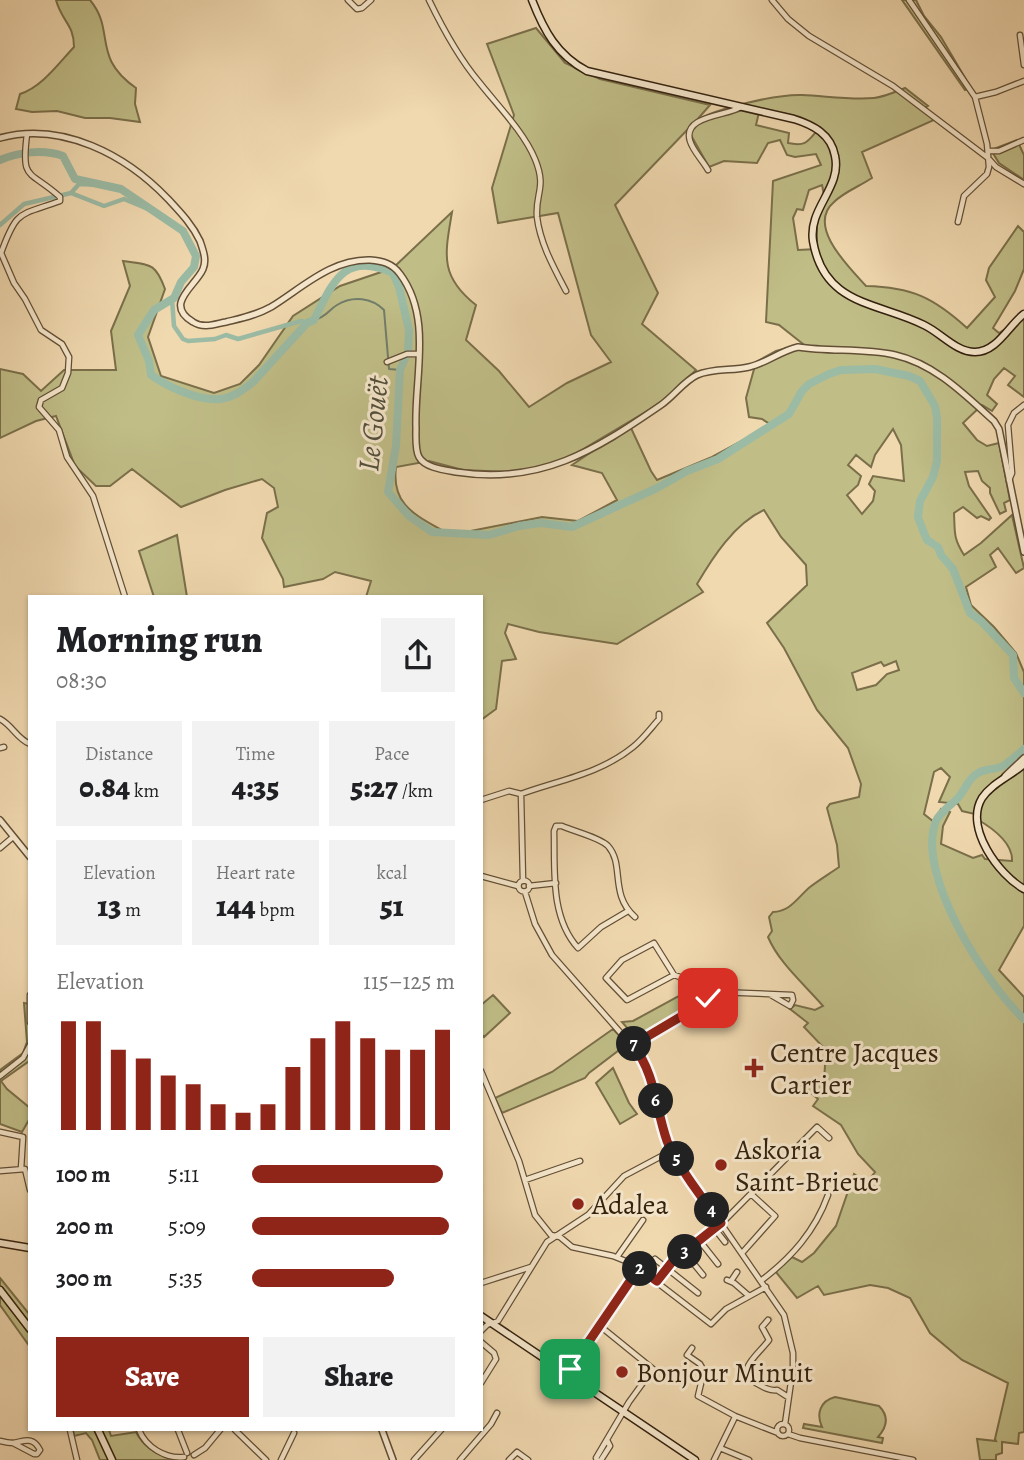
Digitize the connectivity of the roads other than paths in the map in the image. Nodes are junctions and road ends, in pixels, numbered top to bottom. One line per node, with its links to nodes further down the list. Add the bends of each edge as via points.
1 (348, 0): 2 (street, via 359,9)
2 (371, 0)
3 (429, 0): 19 (street, via 446,35 534,157 542,181 537,215 547,253)
4 (531, 0): 11 (main road, via 556,47 587,71)
5 (772, 0): 15 (street, via 809,36 893,86)
6 (909, 0): 10 (street)
7 (1020, 35): 8 (street)
8 (1024, 65)
9 (1024, 81): 10 (street)
10 (975, 97): 15 (street)
11 (742, 107): 16 (street, via 701,119 689,133); 20 (main road, via 807,123 831,144 836,172 817,211 813,238 830,280 849,297 911,318 958,347 975,352 991,347)
12 (27, 134): 13 (street); 21 (street, via 76,140 116,158 151,183 188,220 206,259 204,269 183,296 182,310 189,320 206,326 254,315 345,262 387,262 405,282 418,315); 26 (street, via 24,159 30,175 60,201 21,215 11,226 1,253 41,330 67,351 66,380 62,388 41,400 39,407 59,430 67,457 93,496)
13 (0, 138)
14 (1024, 140): 15 (street)
15 (988, 155): 17 (street, via 996,167); 18 (street, via 987,174 964,196)
16 (708, 170)
17 (1024, 184)
18 (958, 222)
19 (566, 291)
20 (1024, 314)
21 (416, 354): 22 (street); 24 (street, via 417,453 429,465 453,472 512,474 559,465 651,412 698,374 749,368 798,347 896,355 941,376 994,421)
22 (388, 362)
23 (1024, 405): 24 (street, via 1008,425 1012,473)
24 (1008, 480): 25 (street)
25 (1024, 552)
26 (124, 595)
27 (659, 714): 33 (street, via 633,747 607,764)
28 (0, 719): 29 (street)
29 (28, 743)
30 (1024, 758): 32 (street)
31 (1024, 764): 32 (main road)
32 (1004, 779): 44 (main road, via 982,798 978,820 993,862)
33 (521, 794): 34 (street, via 509,791); 40 (street)
34 (483, 799)
35 (0, 820): 36 (street)
36 (13, 836): 37 (street); 38 (street)
37 (0, 848)
38 (28, 855)
39 (483, 877): 42 (street)
40 (523, 881): 42 (street); 43 (street)
41 (556, 883): 43 (street); 46 (street, via 561,921 578,948); 46 (street, via 556,826 609,847 615,858 619,893)
42 (518, 886): 45 (street)
43 (530, 886): 45 (street)
44 (1024, 889)
45 (525, 892): 51 (street, via 552,955)
46 (628, 911): 47 (street)
47 (635, 917)
48 (674, 975): 48 (street, via 654,943 622,960 606,978 626,1000); 50 (street, via 680,977)
49 (771, 995): 50 (street, via 718,992)
50 (697, 1006): 51 (street)
51 (633, 1045): 57 (street, via 653,1081)
52 (28, 1055): 53 (street)
53 (0, 1076)
54 (483, 1076): 61 (street)
55 (0, 1132): 59 (street, via 23,1137)
56 (829, 1138): 63 (street, via 817,1127)
57 (671, 1151): 66 (street); 68 (street, via 624,1177 588,1215)
58 (580, 1161): 61 (street)
59 (21, 1170): 60 (street); 62 (street, via 25,1169)
60 (0, 1171)
61 (525, 1180): 68 (street, via 539,1223)
62 (28, 1182)
63 (751, 1194): 66 (street); 74 (street, via 775,1216)
64 (828, 1195): 83 (street, via 796,1250)
65 (643, 1220): 75 (street)
66 (721, 1223): 67 (street); 74 (street)
67 (714, 1228): 69 (street); 70 (street)
68 (556, 1236): 75 (street, via 572,1247); 78 (street)
69 (699, 1240): 73 (street); 77 (street)
70 (725, 1242)
71 (0, 1243): 72 (main road)
72 (28, 1248)
73 (684, 1252): 80 (street); 82 (street)
74 (743, 1252): 83 (street)
75 (617, 1257): 79 (street)
76 (655, 1259): 80 (street)
77 (718, 1264)
78 (531, 1267): 85 (street); 94 (street, via 498,1321)
79 (639, 1268): 84 (street); 95 (street)
80 (667, 1268): 84 (street); 88 (street)
81 (737, 1272): 89 (street, via 729,1280)
82 (703, 1275)
83 (762, 1280): 86 (street)
84 (657, 1281): 89 (street, via 710,1324)
85 (483, 1282)
86 (766, 1287): 89 (street); 90 (street)
87 (0, 1290): 96 (main road)
88 (698, 1293)
89 (749, 1296)
90 (782, 1311): 92 (street); 102 (street, via 793,1353)
91 (483, 1317): 94 (main road)
92 (774, 1317)
93 (768, 1321): 102 (street, via 762,1327 769,1340 746,1367 746,1374 749,1380)
94 (493, 1322): 97 (street); 100 (main road)
95 (600, 1325): 100 (street); 103 (street, via 653,1369)
96 (28, 1326)
97 (483, 1330)
98 (483, 1344): 101 (street, via 496,1359)
99 (692, 1348): 105 (street, via 687,1355 704,1371 698,1396)
100 (568, 1373): 103 (main road)
101 (483, 1380)
102 (788, 1397): 106 (street)
103 (625, 1410): 133 (street, via 596,1458); 134 (main road)
104 (497, 1413): 130 (street)
105 (735, 1416): 116 (street); 120 (street)
106 (785, 1423): 116 (street); 117 (street)
107 (70, 1431): 124 (street)
108 (98, 1431): 125 (main road)
109 (140, 1431): 121 (street, via 155,1450)
110 (178, 1431): 121 (street)
111 (219, 1431): 122 (street)
112 (236, 1431): 126 (street)
113 (382, 1431): 128 (street)
114 (440, 1431): 129 (street)
115 (294, 1433): 127 (street)
116 (778, 1433): 117 (street)
117 (788, 1434): 123 (street)
118 (0, 1441): 119 (street)
119 (13, 1443): 119 (street, via 30,1440 40,1450 34,1454)
120 (720, 1448): 135 (street); 136 (street)
121 (185, 1457): 122 (street)
122 (194, 1458)
123 (896, 1458): 137 (street)
124 (77, 1460)
125 (112, 1460)
126 (266, 1460)
127 (281, 1460)
128 (393, 1460)
129 (414, 1460)
130 (460, 1460)
131 (509, 1460): 132 (street, via 517,1452)
132 (528, 1460)
133 (599, 1460)
134 (695, 1460)
135 (714, 1460)
136 (749, 1460)
137 (913, 1460)

